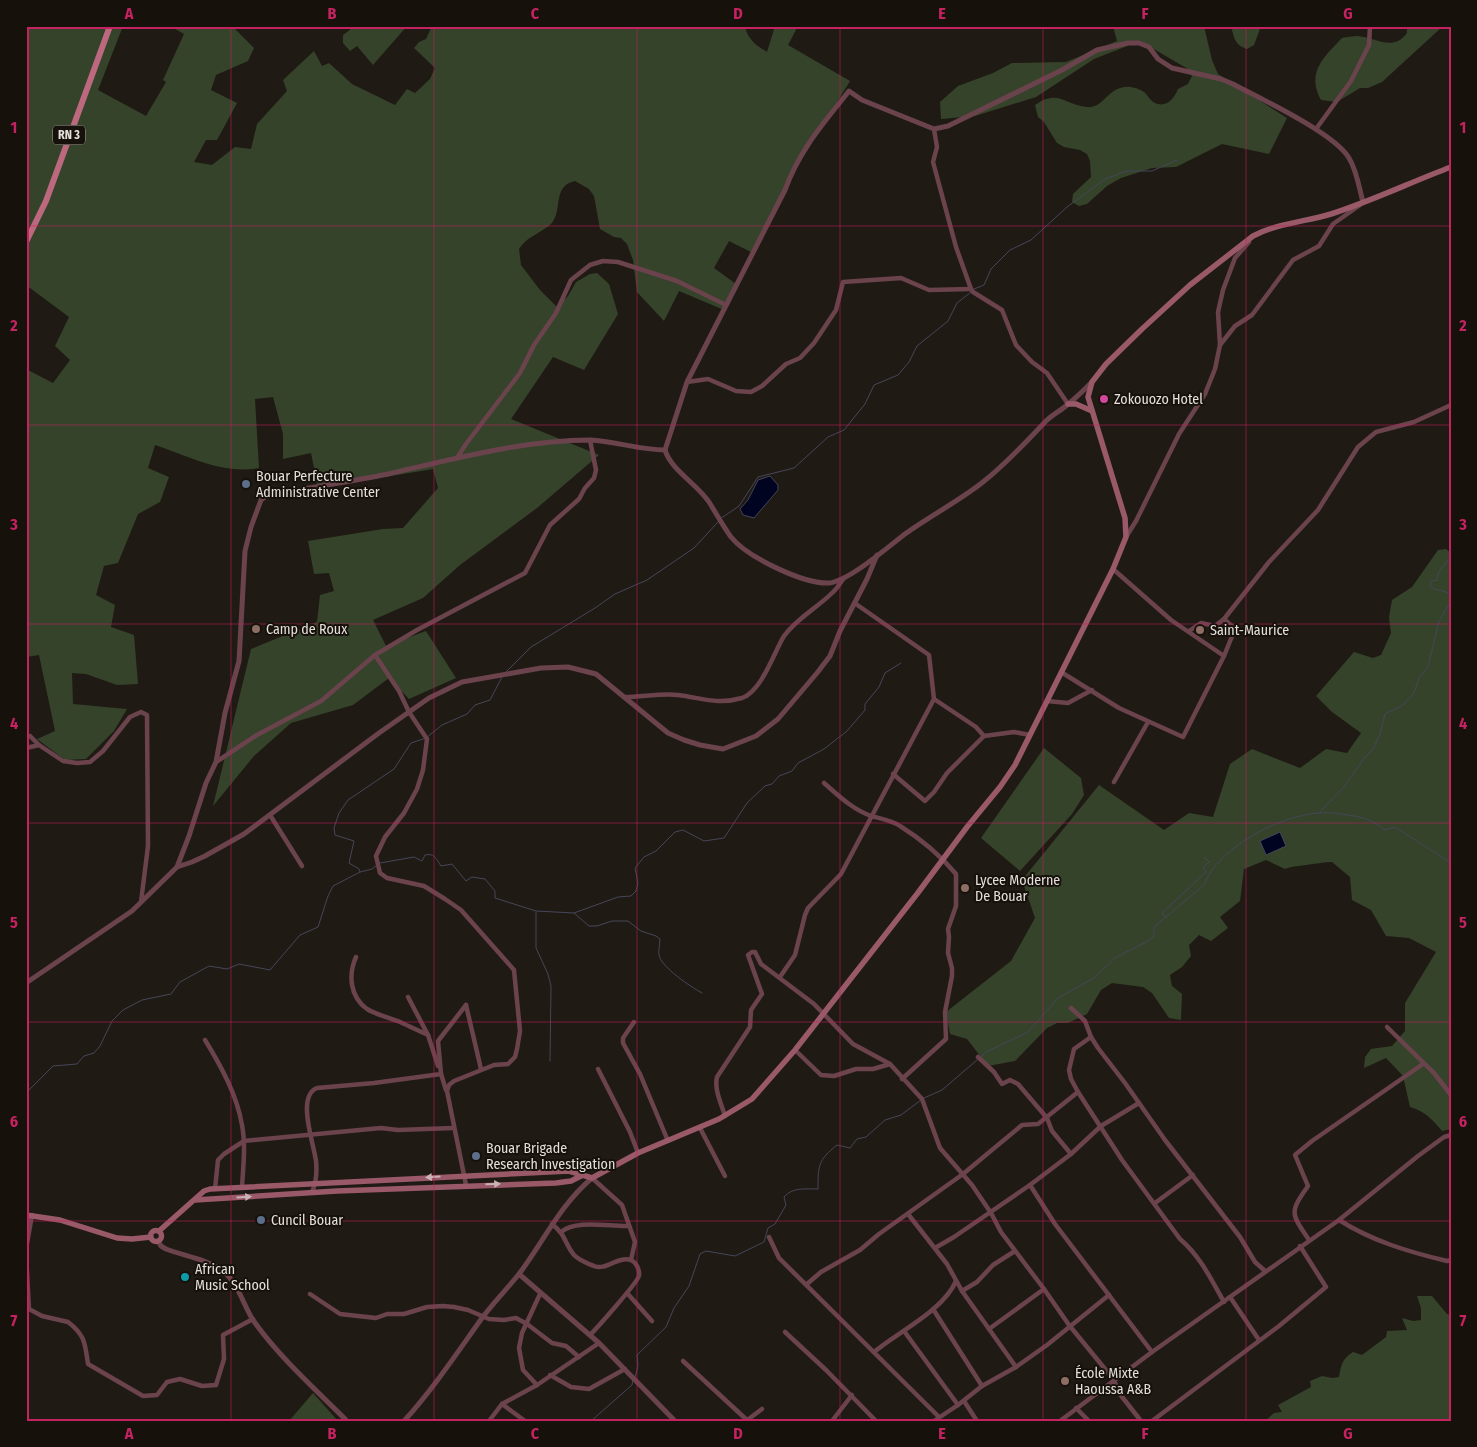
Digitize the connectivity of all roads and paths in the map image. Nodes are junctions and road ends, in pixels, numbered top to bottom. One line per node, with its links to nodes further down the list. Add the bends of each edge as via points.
1 (110, 26): 8 (main road, RN 3, via 46,201)
2 (1370, 26): 4 (street, via 1369,45 1351,80)
3 (934, 129): 4 (street, via 957,121 1097,50 1139,43 1149,47 1172,68 1233,84); 9 (street, via 937,147 933,162 956,248); 10 (street, via 862,100 849,91 806,145)
4 (1316, 130): 6 (street, via 1343,150 1349,159)
5 (1451, 166): 6 (main road)
6 (1363, 202): 7 (main road, via 1330,214 1272,227); 11 (street, via 1333,224 1320,246 1293,260 1252,315 1235,326)
7 (1253, 236): 11 (street, via 1235,258 1223,290 1218,312); 13 (main road, via 1176,298 1106,364)
8 (26, 242)
9 (971, 289): 12 (street, via 929,290 901,278 843,282 836,310 814,344 762,386 751,392 736,391 708,379); 14 (street, via 1002,310 1016,345 1047,373)
10 (726, 306): 12 (street); 19 (street, via 677,281 618,262 603,260 590,265 571,280 556,313 520,373)
11 (1220, 346): 20 (street, via 1205,394 1179,434)
12 (687, 382): 18 (street)
13 (1092, 382): 14 (street); 16 (main road, via 1088,397)
14 (1068, 404): 16 (main road); 21 (street, via 984,481)
15 (1451, 406): 25 (street, via 1414,422 1376,432 1358,447 1318,510 1269,562)
16 (1092, 411): 20 (main road, via 1121,501)
17 (590, 440): 18 (street); 19 (street, via 520,446); 27 (street, via 596,470 594,478 579,499 550,525 525,573)
18 (665, 450): 23 (street, via 673,464 707,499 732,538 749,554 806,579 828,583)
19 (457, 458): 41 (street, via 266,496 261,500 245,551 239,661)
20 (1126, 537): 22 (main road)
21 (877, 555): 23 (street); 24 (street)
22 (1113, 569): 26 (street, via 1171,620); 29 (main road)
23 (844, 578): 31 (street, via 784,636 768,669 744,697 722,702 677,694)
24 (856, 604): 31 (street, via 830,656 810,681 769,727 734,746 715,748 674,736); 32 (street, via 929,655)
25 (1224, 619): 26 (street, via 1215,626 1200,623); 28 (street, via 1234,629)
26 (1189, 631): 28 (street)
27 (375, 655): 34 (street); 41 (street, via 321,701 257,735)
28 (1224, 656): 35 (street, via 1184,737)
29 (1061, 672): 30 (street); 33 (main road)
30 (1092, 690): 33 (street, via 1068,703); 35 (street)
31 (625, 697): 34 (street, via 596,674 554,667 462,682)
32 (934, 699): 37 (street); 42 (street)
33 (1047, 701): 38 (main road)
34 (409, 712): 45 (street); 66 (street, via 427,739 423,770 404,813 385,837 376,856 380,873 387,878 424,886 461,910 514,970 520,1032 518,1049 508,1064)
35 (1148, 722): 43 (street)
36 (30, 736): 39 (street)
37 (984, 736): 38 (street, via 1014,732); 42 (street, via 947,773 925,801)
38 (1030, 736): 47 (main road, via 1000,787)
39 (39, 745): 40 (street); 50 (street, via 62,761 90,762 130,717 141,712 147,716 148,846)
40 (26, 748)
41 (216, 762): 48 (street)
42 (893, 774): 46 (street)
43 (1114, 782)
44 (824, 783): 46 (street, via 850,806)
45 (270, 815): 48 (street, via 226,845); 49 (street)
46 (871, 816): 47 (street, via 900,826); 52 (street, via 841,874 808,908 795,955)
47 (943, 859): 56 (main road); 69 (street, via 956,874 956,906 948,930 952,976 945,1012 946,1039)
48 (177, 866): 50 (street)
49 (302, 866)
50 (141, 902): 53 (street, via 112,926)
51 (356, 957): 59 (street, via 350,977 359,1002 368,1010)
52 (780, 977): 56 (street); 74 (street, via 761,964 755,952 748,955 762,994 750,1010 750,1027 717,1077)
53 (26, 983)
54 (408, 997): 59 (street)
55 (1070, 1008): 60 (street, via 1085,1021)
56 (824, 1014): 62 (main road); 64 (street, via 853,1044)
57 (634, 1022): 81 (street, via 623,1043 640,1074)
58 (1387, 1027): 65 (street)
59 (428, 1035): 68 (street)
60 (1091, 1037): 71 (street, via 1074,1049 1069,1070); 73 (street)
61 (205, 1040): 82 (street, via 233,1092)
62 (795, 1050): 64 (street, via 821,1075 834,1076); 74 (main road, via 752,1099)
63 (978, 1057): 75 (street, via 1002,1084 1010,1080 1018,1084)
64 (890, 1064): 69 (street)
65 (1423, 1064): 72 (street); 113 (street, via 1295,1154 1308,1186 1295,1205 1294,1217)
66 (481, 1069): 68 (street, via 466,1005 438,1041); 70 (street, via 454,1081)
67 (598, 1069): 83 (street)
68 (441, 1074): 70 (street); 79 (street, via 312,1090 306,1116)
69 (902, 1079): 86 (street, via 922,1099 940,1148)
70 (447, 1091): 77 (street)
71 (1078, 1092): 75 (street); 76 (street)
72 (1451, 1095)
73 (1139, 1103): 76 (street); 87 (street)
74 (725, 1116): 78 (main road)
75 (1047, 1118): 84 (street, via 1052,1131); 86 (street, via 1038,1124 1022,1125)
76 (1101, 1126): 84 (street); 102 (street)
77 (453, 1128): 79 (street, via 380,1128); 88 (street)
78 (700, 1128): 81 (main road); 90 (street)
79 (311, 1134): 82 (street); 93 (street, via 316,1163)
80 (1451, 1135): 106 (street, via 1418,1156)
81 (668, 1141): 83 (main road)
82 (244, 1142): 97 (street); 98 (street, via 218,1160)
83 (638, 1153): 91 (main road)
84 (1071, 1154): 95 (street)
85 (513, 1174): 88 (main road); 89 (main road, via 569,1171); 92 (main road)
86 (963, 1174): 103 (street); 104 (street)
87 (1193, 1175): 102 (street); 122 (street, via 1255,1262)
88 (463, 1176): 93 (main road, one-way to 93); 94 (street)
89 (583, 1176): 91 (main road); 92 (main road, via 571,1181 541,1184)
90 (725, 1176)
91 (592, 1178): 107 (street); 108 (street, via 622,1205)
92 (513, 1183): 94 (main road, one-way to 92)
93 (315, 1184): 96 (main road); 99 (street)
94 (466, 1185): 99 (main road)
95 (1030, 1185): 103 (street); 131 (street)
96 (268, 1186): 97 (main road); 100 (main road)
97 (242, 1188): 98 (main road)
98 (215, 1189): 101 (main road, via 204,1191)
99 (312, 1192): 100 (main road)
100 (269, 1195): 101 (main road, one-way to 100)
101 (195, 1200): 109 (main road)
102 (1155, 1203): 133 (street, via 1180,1239 1204,1265)
103 (991, 1213): 116 (street); 118 (street)
104 (908, 1214): 116 (street); 125 (street)
105 (29, 1215): 111 (main road, via 60,1220 117,1238); 117 (street)
106 (1339, 1220): 113 (street); 121 (street, via 1370,1237 1419,1254)
107 (552, 1224): 110 (street); 123 (street)
108 (629, 1226): 110 (street, via 576,1225); 120 (street, via 635,1242)
109 (159, 1231): 111 (main road, via 154,1231); 114 (main road)
110 (562, 1232): 120 (street, via 574,1256 595,1267)
111 (151, 1237): 114 (main road)
112 (769, 1237): 125 (street, via 779,1258)
113 (1309, 1240): 115 (street)
114 (158, 1241): 136 (street, via 166,1249 225,1272)
115 (1300, 1246): 122 (street); 144 (street, via 1326,1287)
116 (935, 1248): 124 (street)
117 (26, 1249)
118 (1016, 1251): 126 (street); 127 (street)
119 (26, 1254): 136 (street, via 29,1308 42,1316 68,1322 85,1341 88,1364 143,1396 157,1395 167,1382 180,1379 202,1386 216,1385 224,1359 223,1335)
120 (631, 1260): 128 (street, via 638,1268 639,1277)
121 (1451, 1260)
122 (1265, 1271): 132 (street)
123 (519, 1274): 130 (street); 135 (street)
124 (956, 1281): 127 (street); 134 (street, via 944,1300)
125 (807, 1284): 146 (street)
126 (1044, 1288): 139 (street); 140 (street)
127 (962, 1291): 140 (street)
128 (627, 1292): 137 (street); 143 (street)
129 (310, 1294): 135 (street, via 340,1314 376,1318 443,1306 468,1310)
130 (540, 1294): 138 (street); 143 (street)
131 (1109, 1295): 139 (street); 147 (street)
132 (1230, 1297): 133 (street); 144 (street)
133 (1224, 1302): 147 (street)
134 (933, 1309): 141 (street); 155 (street)
135 (483, 1317): 138 (street, via 516,1318); 165 (street)
136 (253, 1319): 164 (street, via 300,1374)
137 (652, 1321)
138 (528, 1324): 148 (street, via 552,1343 566,1346); 154 (street, via 519,1348 523,1370)
139 (1069, 1325): 150 (street); 153 (street)
140 (989, 1329): 150 (street)
141 (904, 1331): 146 (street); 159 (street)
142 (785, 1332): 156 (street)
143 (590, 1335): 145 (street)
144 (1259, 1340): 176 (street)
145 (599, 1343): 148 (street); 151 (street)
146 (874, 1352): 162 (street)
147 (1152, 1352): 153 (street)
148 (579, 1357): 152 (street)
149 (683, 1362): 163 (street)
150 (1016, 1367): 155 (street)
151 (625, 1368): 152 (street, via 589,1389 571,1387); 168 (street, via 630,1377)
152 (550, 1375): 154 (street)
153 (1114, 1380): 160 (street); 175 (street)
154 (537, 1385): 158 (street)
155 (982, 1386): 157 (street)
156 (852, 1396): 169 (street); 170 (street)
157 (964, 1401): 159 (street); 172 (street)
158 (502, 1404): 166 (street); 167 (street)
159 (958, 1405): 162 (street)
160 (1076, 1408): 173 (street); 174 (street)
161 (762, 1409): 163 (street)
162 (939, 1418): 171 (street)
163 (747, 1420)
164 (347, 1421)
165 (404, 1421)
166 (489, 1421)
167 (525, 1421)
168 (675, 1421)
169 (832, 1421)
170 (876, 1421)
171 (934, 1421)
172 (977, 1421)
173 (1060, 1421)
174 (1089, 1421)
175 (1141, 1421)
176 (1152, 1421)

